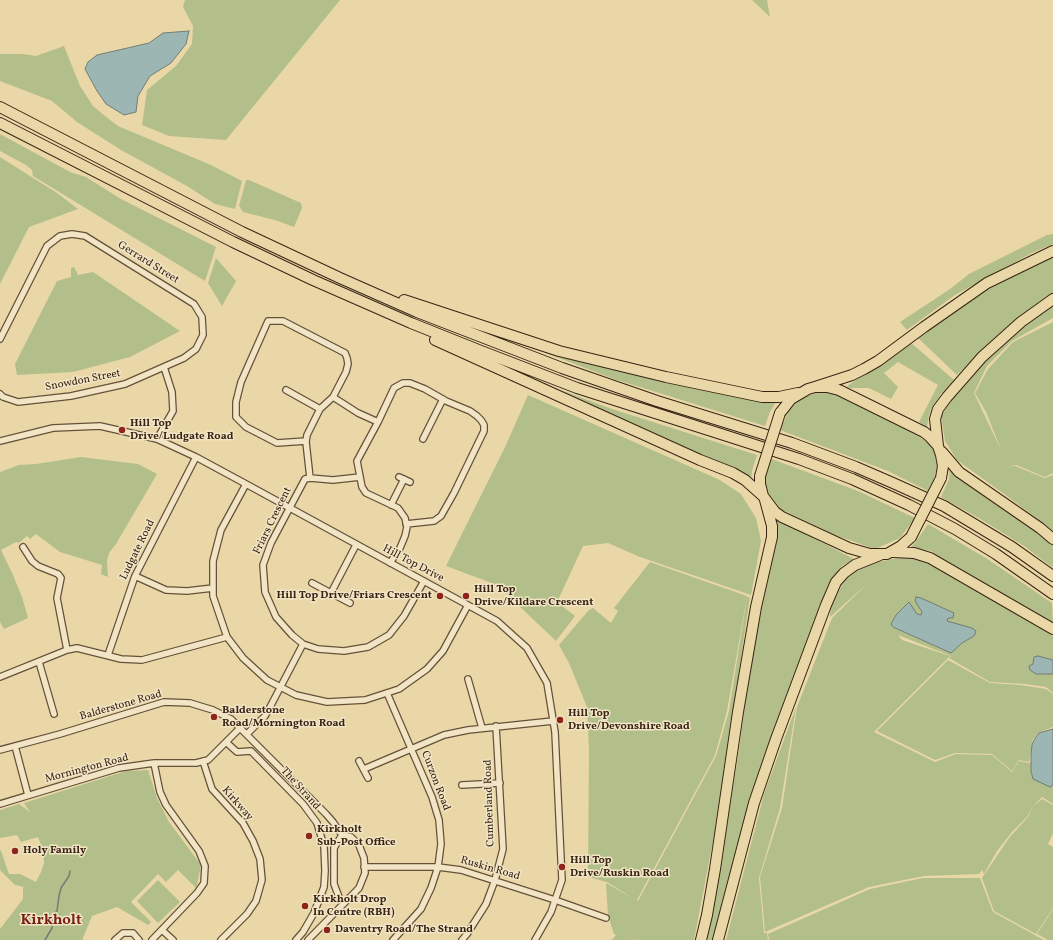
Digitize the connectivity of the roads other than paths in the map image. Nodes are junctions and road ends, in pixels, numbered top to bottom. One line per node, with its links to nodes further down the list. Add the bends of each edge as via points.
1 (0, 107): 4 (highway, via 215,218)
2 (0, 123): 5 (highway)
3 (1053, 251): 10 (highway, via 987,284 878,361 852,375)
4 (340, 278): 12 (highway, via 559,352 762,397); 39 (highway, via 562,368 792,443 856,467 944,506 1012,547)
5 (313, 280): 28 (highway, via 410,328 733,473 745,480); 44 (highway, via 577,388 799,459 852,479 954,529 996,554)
6 (1053, 299): 22 (highway, via 1021,322 982,357 940,405 935,424)
7 (203, 335): 8 (street, Gerrard Street, via 202,317 194,304 86,236 72,234 60,236 47,246); 9 (street, Snowdon Street, via 196,349)
8 (0, 339)
9 (164, 367): 13 (street, Snowdon Street, via 125,384 72,396 18,402); 19 (street, via 172,392 173,411)
10 (814, 387): 12 (highway); 22 (highway, via 843,392 924,432)
11 (286, 390): 16 (street)
12 (798, 393): 28 (highway, bridge, via 788,401 780,413 760,476)
13 (0, 394)
14 (333, 397): 16 (street); 17 (street); 21 (street, via 346,372 348,364 345,353 284,321 268,321 241,382 236,402 236,417 246,427 277,443)
15 (443, 399): 17 (street, via 410,383 398,385 389,397); 18 (street); 31 (street, via 477,416 484,426 484,431 441,516 434,521)
16 (320, 409): 21 (street)
17 (378, 422): 24 (street, via 357,461)
18 (423, 439)
19 (157, 440): 20 (street, Hill Top Drive, via 100,426 53,428); 23 (street, Hill Top Drive)
20 (0, 441)
21 (306, 441): 25 (street)
22 (938, 447): 32 (highway, via 959,472 1040,528); 35 (highway, bridge, via 943,460 941,478 911,537)
23 (196, 457): 27 (street, Hill Top Drive); 38 (street, Ludgate Road)
24 (360, 477): 25 (street); 29 (street, via 366,493)
25 (307, 479): 30 (street, Friars Crescent)
26 (405, 479): 29 (street)
27 (246, 484): 30 (street, Hill Top Drive); 42 (street, via 221,530 213,561)
28 (764, 498): 36 (highway, via 782,517 856,551); 98 (highway, via 772,537 756,607 715,869)
29 (391, 505): 31 (street, via 398,508)
30 (290, 508): 33 (street, Hill Top Drive); 49 (street, Friars Crescent, via 263,565 265,592 276,617)
31 (406, 524): 37 (street, via 400,548)
32 (1053, 540)
33 (356, 545): 37 (street, Hill Top Drive); 43 (street)
34 (23, 547): 50 (street, via 38,566 58,574 61,578 57,598)
35 (891, 552): 36 (highway); 47 (highway, via 914,553 930,558)
36 (880, 555): 99 (highway, via 855,565 844,573 836,582 826,605 754,803)
37 (390, 563): 40 (street, Hill Top Drive)
38 (134, 576): 42 (street, via 166,590); 51 (street, Ludgate Road)
39 (1053, 576)
40 (424, 581): 46 (street, Hill Top Drive); 49 (street, Friars Crescent, via 404,616 389,635 368,647 344,651 318,649)
41 (312, 582): 43 (street)
42 (213, 588): 48 (street, via 213,596)
43 (330, 593): 45 (street)
44 (1053, 594)
45 (350, 603)
46 (468, 605): 56 (street, via 443,651 427,669 399,689); 58 (street, Hill Top Drive, via 497,621 527,648 547,683)
47 (1053, 629)
48 (227, 637): 51 (street, via 142,660); 55 (street, via 243,658 267,680)
49 (304, 644): 55 (street)
50 (67, 650): 51 (street, via 77,648); 52 (street)
51 (108, 655)
52 (39, 662): 53 (street); 57 (street)
53 (0, 677)
54 (468, 679): 61 (street)
55 (280, 687): 56 (street, via 296,695 327,702 365,700); 62 (street, via 265,716)
56 (387, 693): 65 (street, Curzon Road)
57 (54, 714)
58 (553, 721): 59 (street); 85 (street, Hill Top Drive, via 562,880)
59 (496, 726): 61 (street); 72 (street, Cumberland Road)
60 (240, 728): 62 (street, Balderstone Road); 63 (street); 64 (street, Balderstone Road, via 231,719 213,710 190,703 164,702)
61 (482, 728): 65 (street, via 444,735)
62 (247, 734): 76 (street, Balderstone Road, via 326,814)
63 (226, 742): 67 (street, via 208,760); 78 (street, The Strand, via 237,752 251,751 303,804 317,823)
64 (15, 746): 66 (street, Balderstone Road); 74 (street)
65 (411, 748): 70 (street); 80 (street, Curzon Road, via 432,797 438,820 441,844)
66 (0, 750)
67 (203, 761): 69 (street, Mornington Road); 92 (street, Kirkway, via 212,789 243,823 260,859 262,880 256,901)
68 (359, 761): 70 (street)
69 (154, 763): 74 (street, Mornington Road, via 119,768); 87 (street, via 160,792 166,805 199,851 205,866 204,882 197,893)
70 (364, 769): 71 (street)
71 (368, 778)
72 (500, 783): 73 (street); 81 (street, Cumberland Road, via 503,849)
73 (462, 785)
74 (28, 795): 75 (street, Mornington Road)
75 (0, 804)
76 (342, 835): 77 (street); 79 (street, via 351,837 359,845)
77 (334, 848): 78 (street); 83 (street)
78 (324, 849): 82 (street, The Strand)
79 (364, 867): 80 (street, Ruskin Road); 94 (street, via 365,873 359,888)
80 (438, 867): 81 (street, Ruskin Road, via 461,870); 95 (street, Curzon Road, via 421,909)
81 (495, 880): 85 (street, Ruskin Road); 96 (street, Cumberland Road, via 486,904)
82 (324, 887): 83 (street); 93 (street, The Strand, via 314,913)
83 (334, 887): 84 (street)
84 (339, 897)
85 (555, 900): 86 (street, Ruskin Road); 97 (street, Hill Top Drive)
86 (606, 918)
87 (162, 930): 90 (street); 91 (street)
88 (115, 940): 89 (street, via 123,933 132,933)
89 (139, 940)
90 (152, 940)
91 (173, 940)
92 (222, 940)
93 (296, 940)
94 (308, 940)
95 (393, 940)
96 (462, 940)
97 (535, 940)
98 (701, 940)
99 (718, 940)

